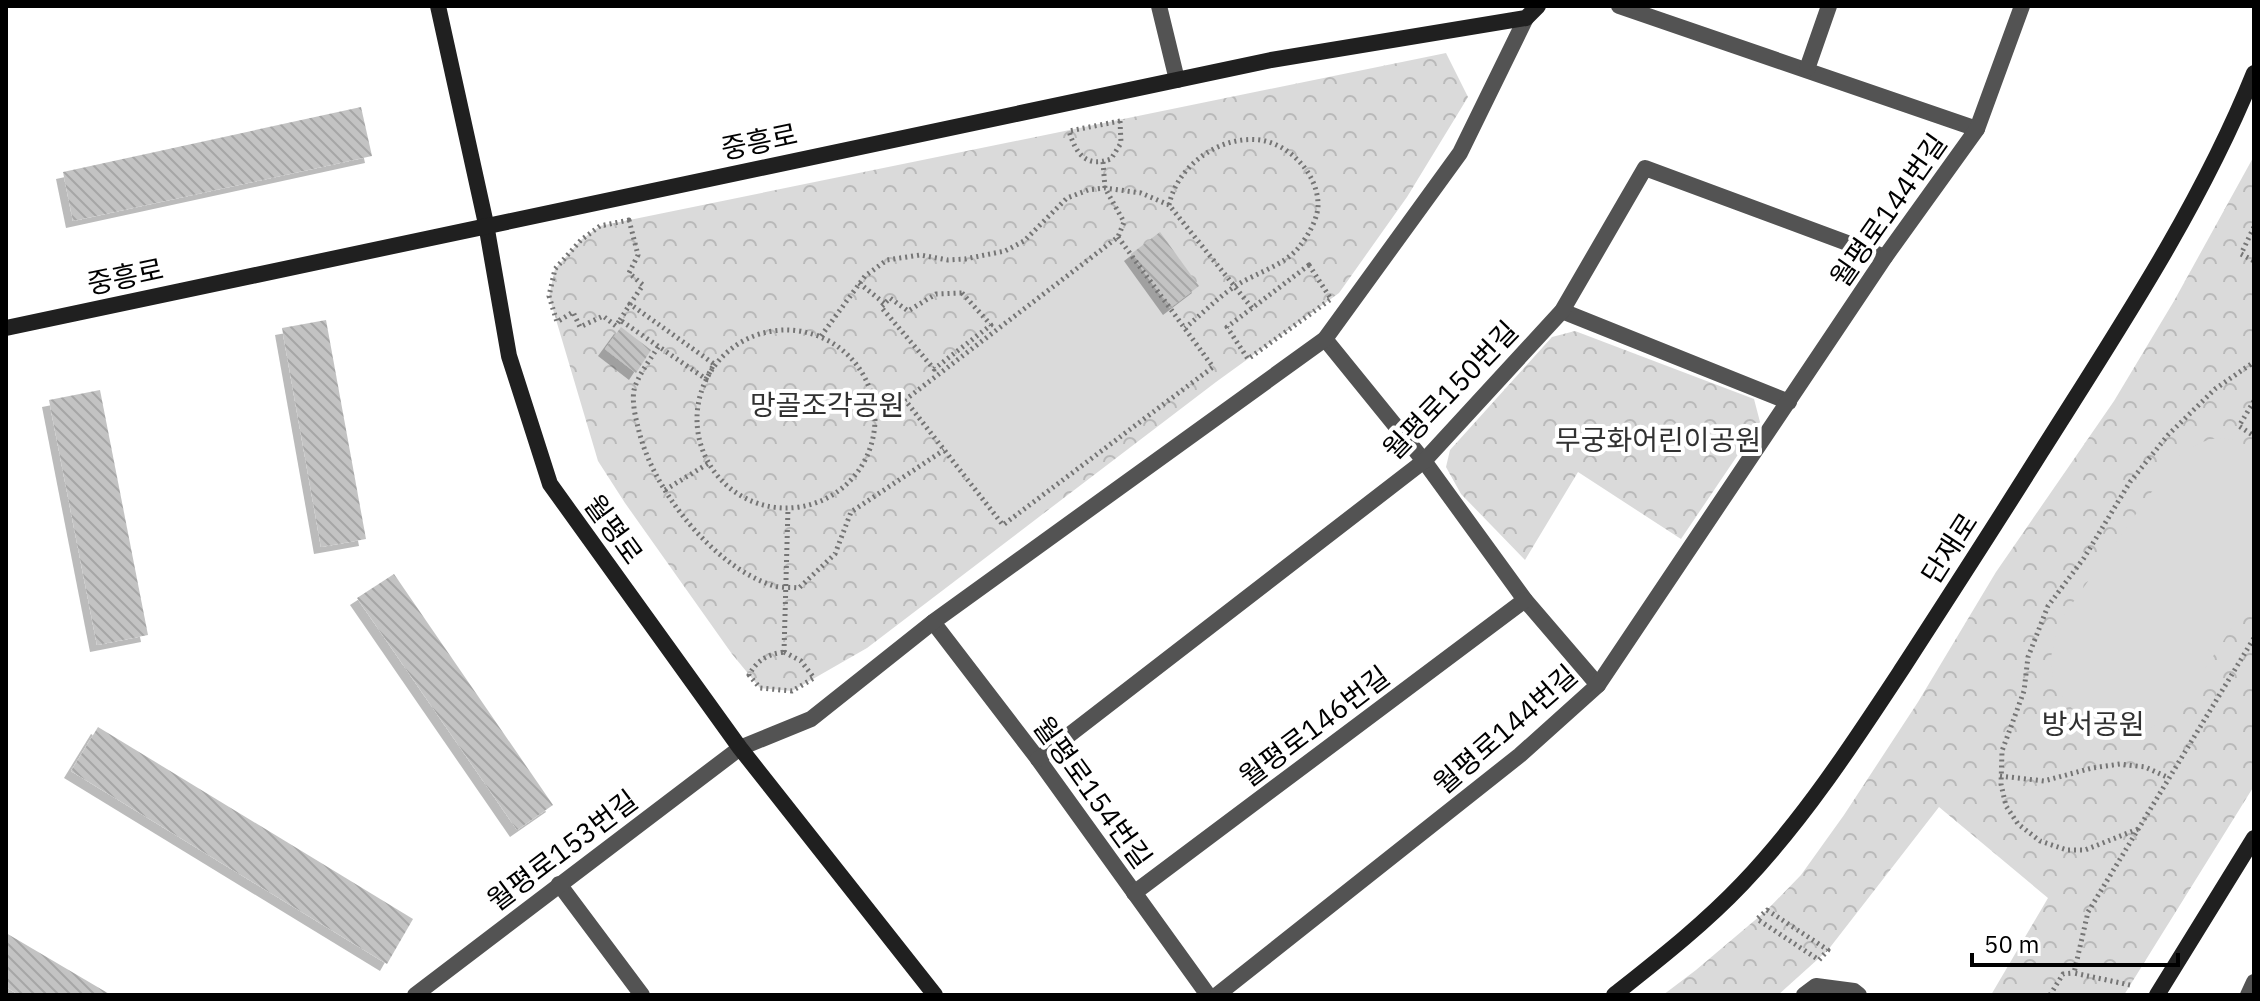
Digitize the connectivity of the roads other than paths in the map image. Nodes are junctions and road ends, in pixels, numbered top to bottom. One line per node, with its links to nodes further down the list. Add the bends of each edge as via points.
1 (438, 6): 11 (street, 월평로)
2 (1159, 6): 9 (street)
3 (1619, 6): 7 (street)
4 (1829, 6): 7 (street)
5 (2022, 6): 10 (street, 월평로144번길)
6 (1532, 12): 9 (street, 중흥로); 15 (street, 월평로153번길, via 1460,153)
7 (1807, 69): 10 (street)
8 (2254, 73): 32 (street, 단재로, via 2233,125 2171,239 1864,726 1794,824 1741,885)
9 (1177, 80): 11 (street, 중흥로)
10 (1977, 129): 12 (street, 월평로144번길)
11 (486, 224): 14 (street, 중흥로); 21 (street, 월평로, via 509,356 550,484)
12 (1885, 257): 13 (street, 월평로150번길, via 1645,168); 16 (street, 월평로144번길)
13 (1562, 311): 16 (street); 17 (street, 월평로150번길)
14 (6, 328)
15 (1325, 339): 17 (street); 19 (street, 월평로153번길)
16 (1789, 402): 20 (street, 월평로144번길)
17 (1424, 461): 18 (street); 22 (street, 월평로150번길)
18 (1525, 600): 20 (street); 25 (street, 월평로146번길)
19 (933, 622): 21 (street, 월평로153번길, via 811,719); 22 (street, 월평로154번길)
20 (1598, 685): 31 (street, 월평로144번길, via 1520,755)
21 (740, 748): 24 (street, 월평로153번길); 29 (street, 월평로)
22 (1038, 759): 25 (street, 월평로154번길)
23 (2254, 838): 35 (street)
24 (559, 884): 27 (street, 월평로153번길); 28 (street)
25 (1134, 893): 30 (street, 월평로154번길)
26 (2254, 982): 36 (street)
27 (415, 995)
28 (642, 995)
29 (935, 995)
30 (1208, 995)
31 (1217, 995)
32 (1614, 995)
33 (1804, 995): 34 (street, via 1816,986)
34 (1859, 995)
35 (2157, 995)
36 (2248, 995)

